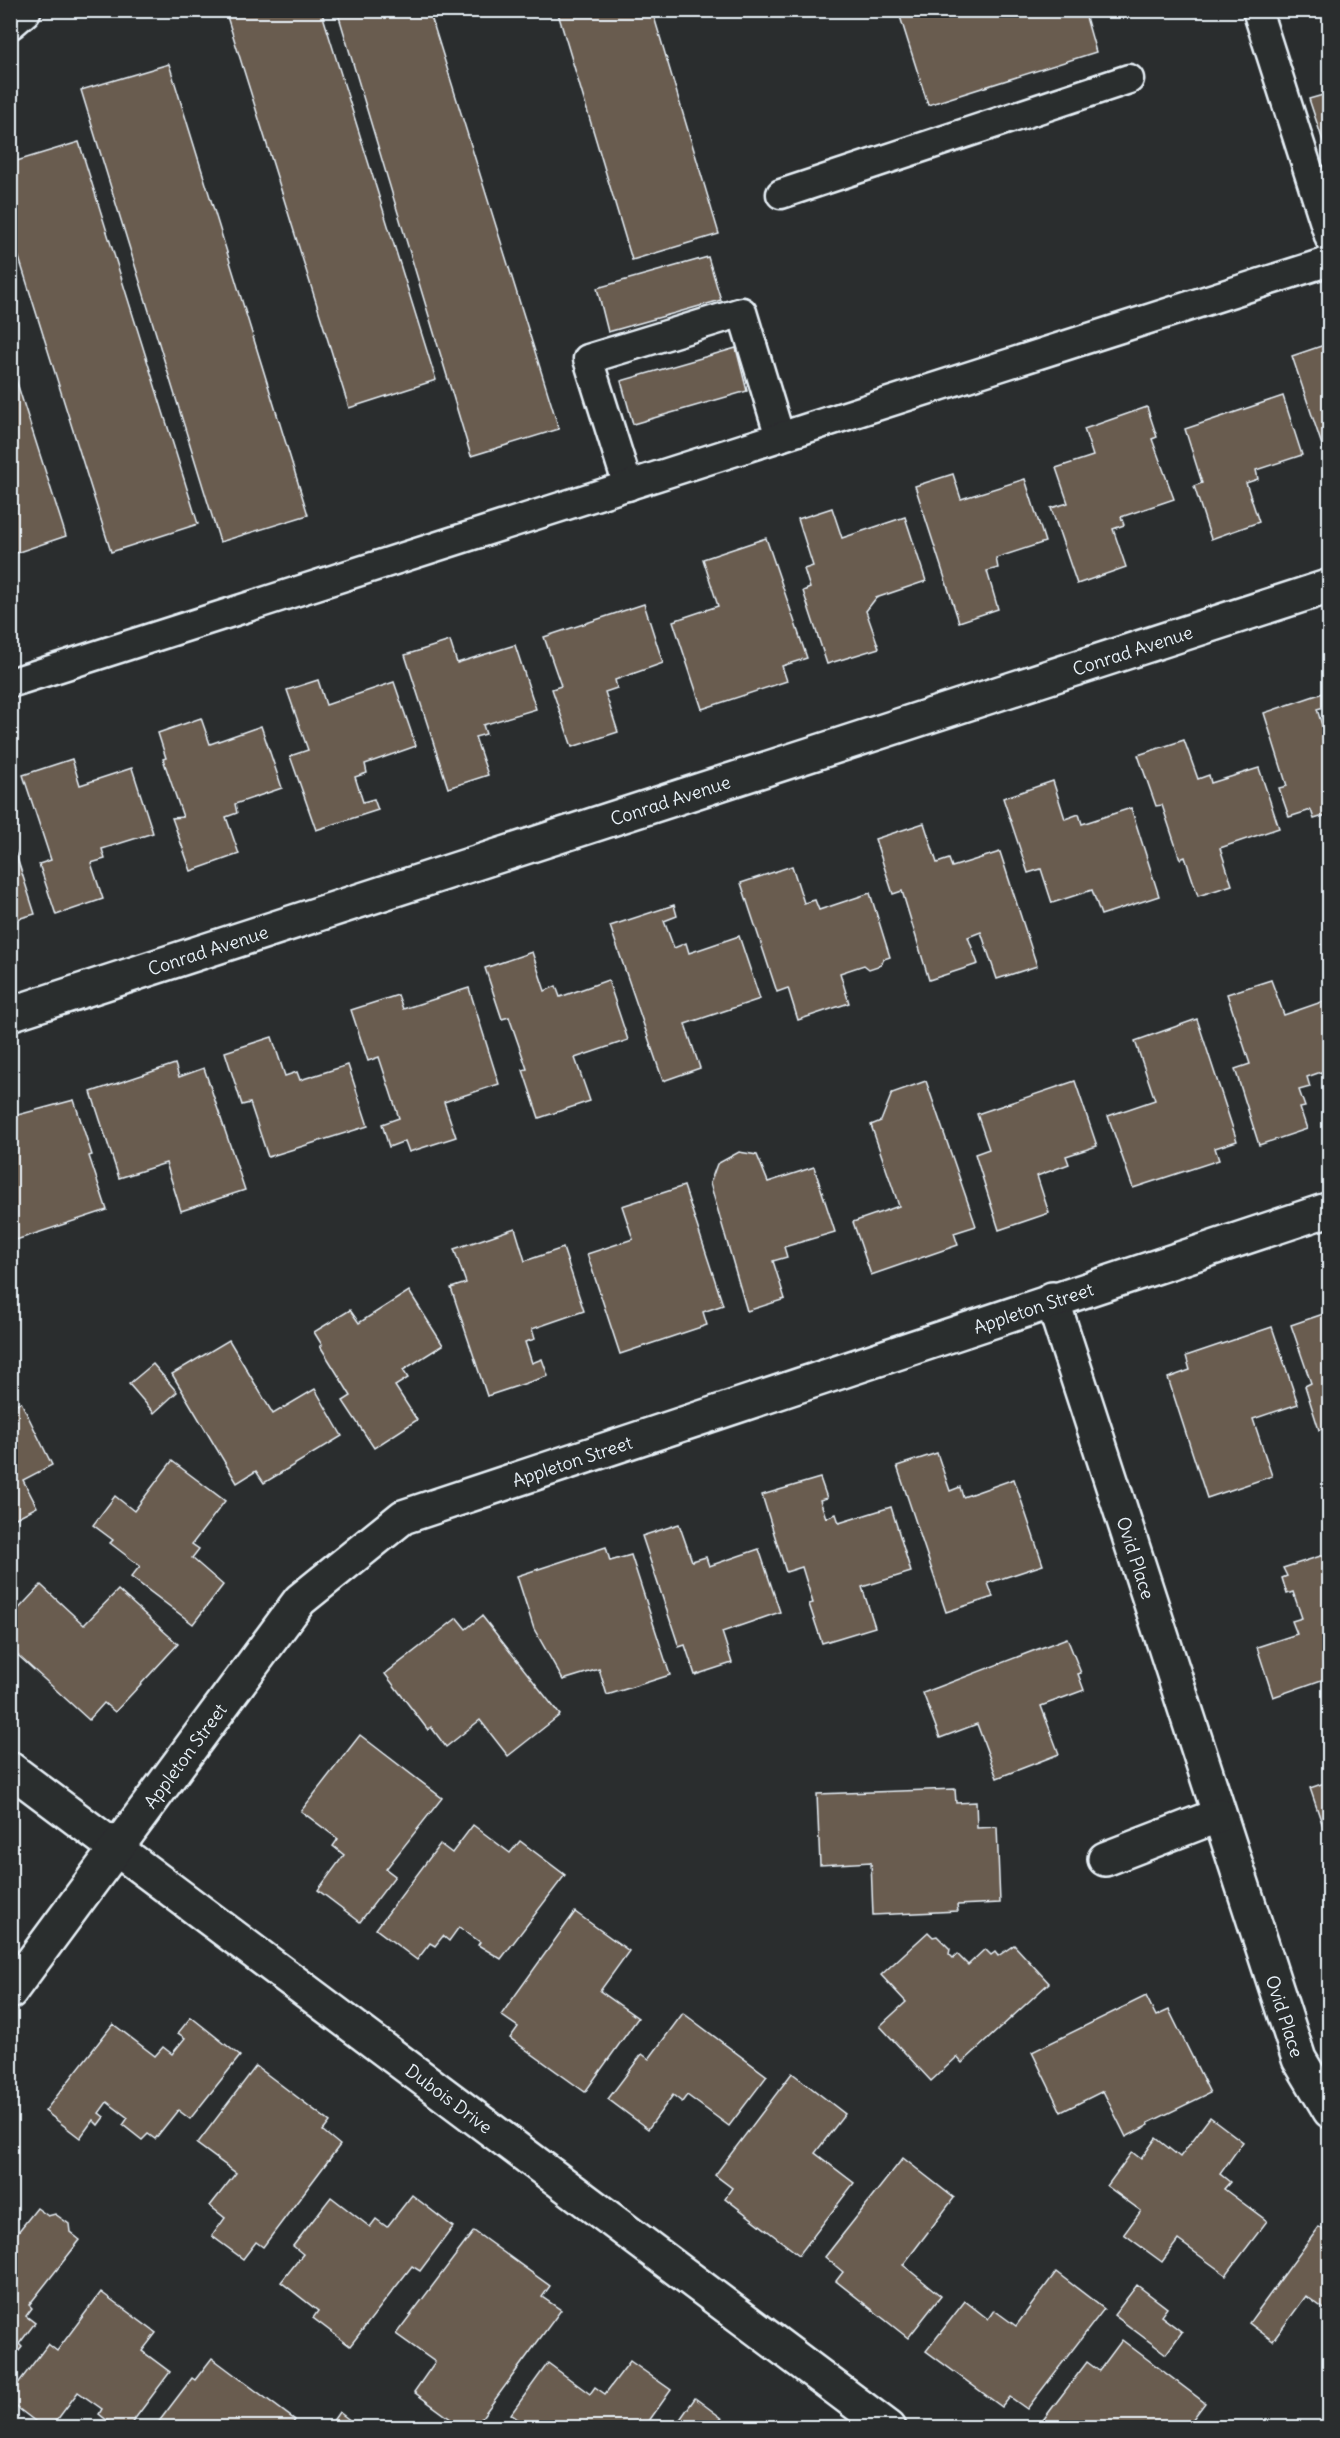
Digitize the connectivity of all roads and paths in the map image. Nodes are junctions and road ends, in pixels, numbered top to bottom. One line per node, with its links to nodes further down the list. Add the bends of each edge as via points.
1 (24, 10): 3 (street)
2 (1257, 10): 6 (lane)
3 (10, 22)
4 (1129, 80): 5 (lane)
5 (782, 194)
6 (1329, 239)
7 (1329, 261): 8 (lane)
8 (780, 437): 9 (lane); 9 (lane, via 741,312 588,359)
9 (628, 486): 11 (lane)
10 (1329, 586): 12 (street, Conrad Avenue)
11 (10, 683)
12 (10, 1014)
13 (1329, 1209): 14 (street, Appleton Street)
14 (1052, 1299): 16 (street, Ovid Place); 17 (street, Appleton Street, via 403,1517 300,1600)
15 (10, 1769): 17 (street, Dubois Drive)
16 (1220, 1815): 18 (street); 20 (street, Ovid Place, via 1299,2059)
17 (117, 1850): 19 (street, Appleton Street); 21 (street, Dubois Drive)
18 (1105, 1859)
19 (10, 1992)
20 (1329, 2111)
21 (889, 2427)

